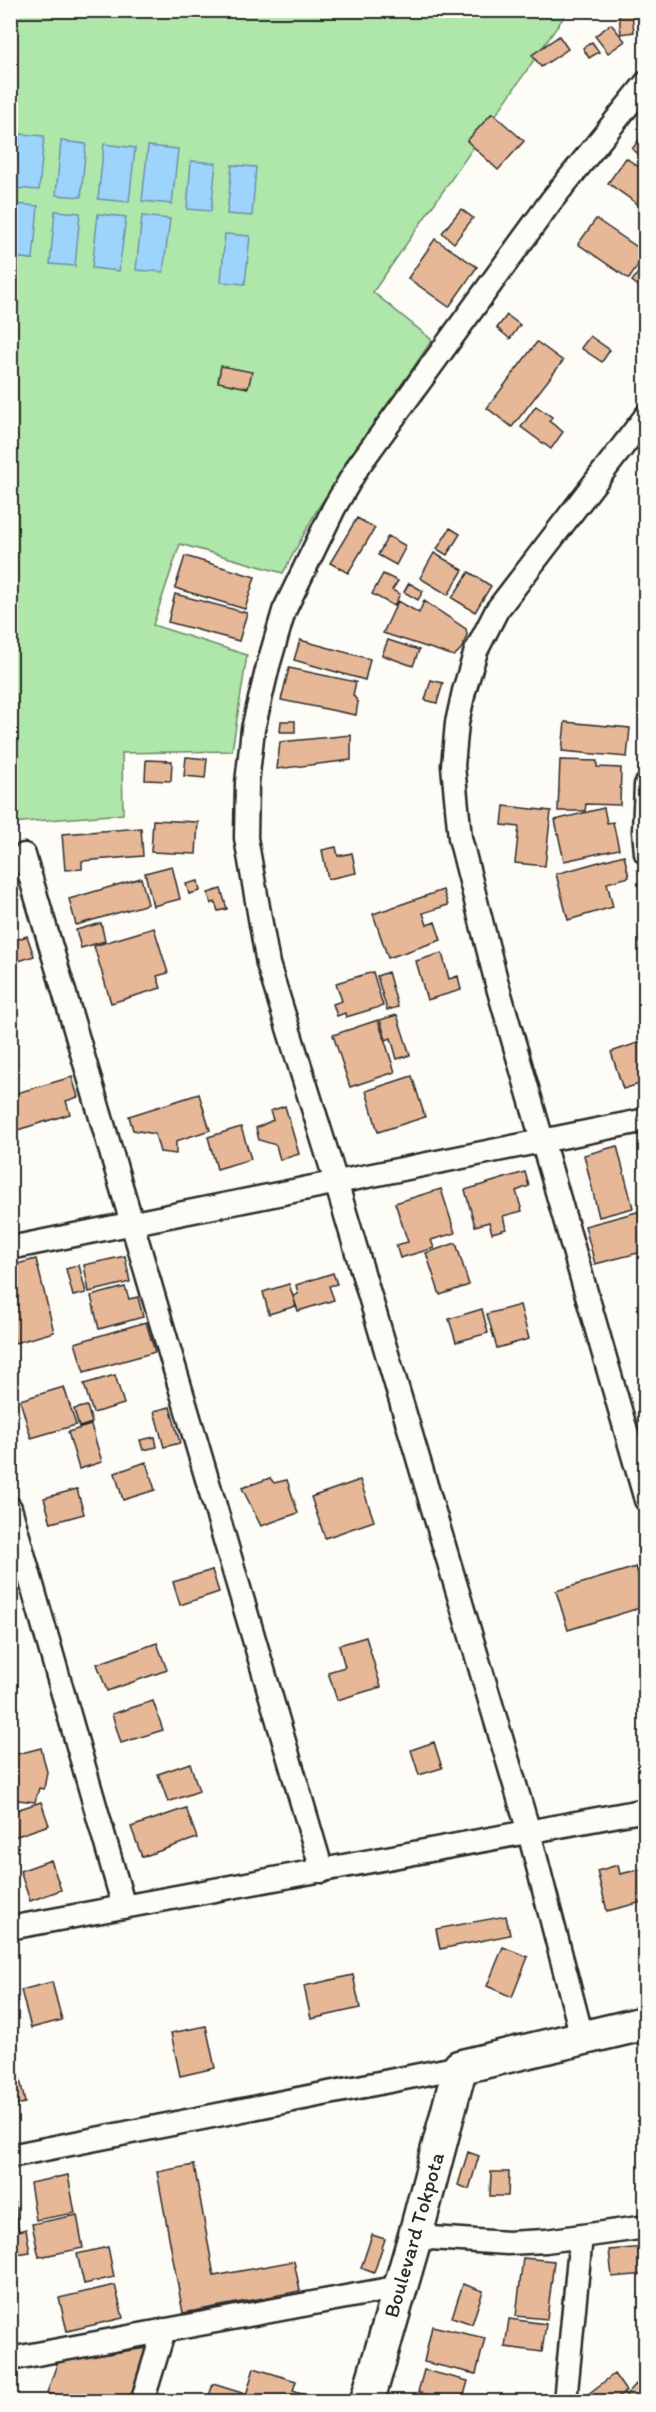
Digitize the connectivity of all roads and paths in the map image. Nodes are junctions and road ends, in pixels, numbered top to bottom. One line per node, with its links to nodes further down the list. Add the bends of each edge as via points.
1 (645, 83): 8 (street, via 551,201 360,465 307,560 284,611 268,666 253,729 246,838 267,964)
2 (645, 416): 7 (street, via 497,610 476,651 457,723 453,766 460,838)
3 (645, 785): 4 (street)
4 (645, 853)
5 (24, 855): 9 (street)
6 (645, 1120): 7 (street)
7 (542, 1141): 8 (street); 11 (street)
8 (336, 1182): 9 (street); 14 (street)
9 (132, 1224): 10 (street); 15 (street)
10 (10, 1248)
11 (645, 1500)
12 (10, 1508): 16 (street)
13 (645, 1810): 14 (street)
14 (529, 1832): 15 (street); 19 (street)
15 (322, 1870): 16 (street)
16 (124, 1907): 17 (street)
17 (10, 1928)
18 (645, 2023): 19 (street)
19 (582, 2037): 20 (street)
20 (460, 2067): 21 (street); 24 (street, Boulevard Tokpota)
21 (10, 2156)
22 (645, 2227): 23 (street)
23 (581, 2236): 24 (street, via 507,2243); 30 (street)
24 (415, 2237): 25 (street, Boulevard Tokpota)
25 (400, 2287): 26 (street); 29 (street, Boulevard Tokpota)
26 (164, 2331): 27 (street); 28 (street)
27 (10, 2359)
28 (142, 2402)
29 (367, 2402)
30 (565, 2402)

